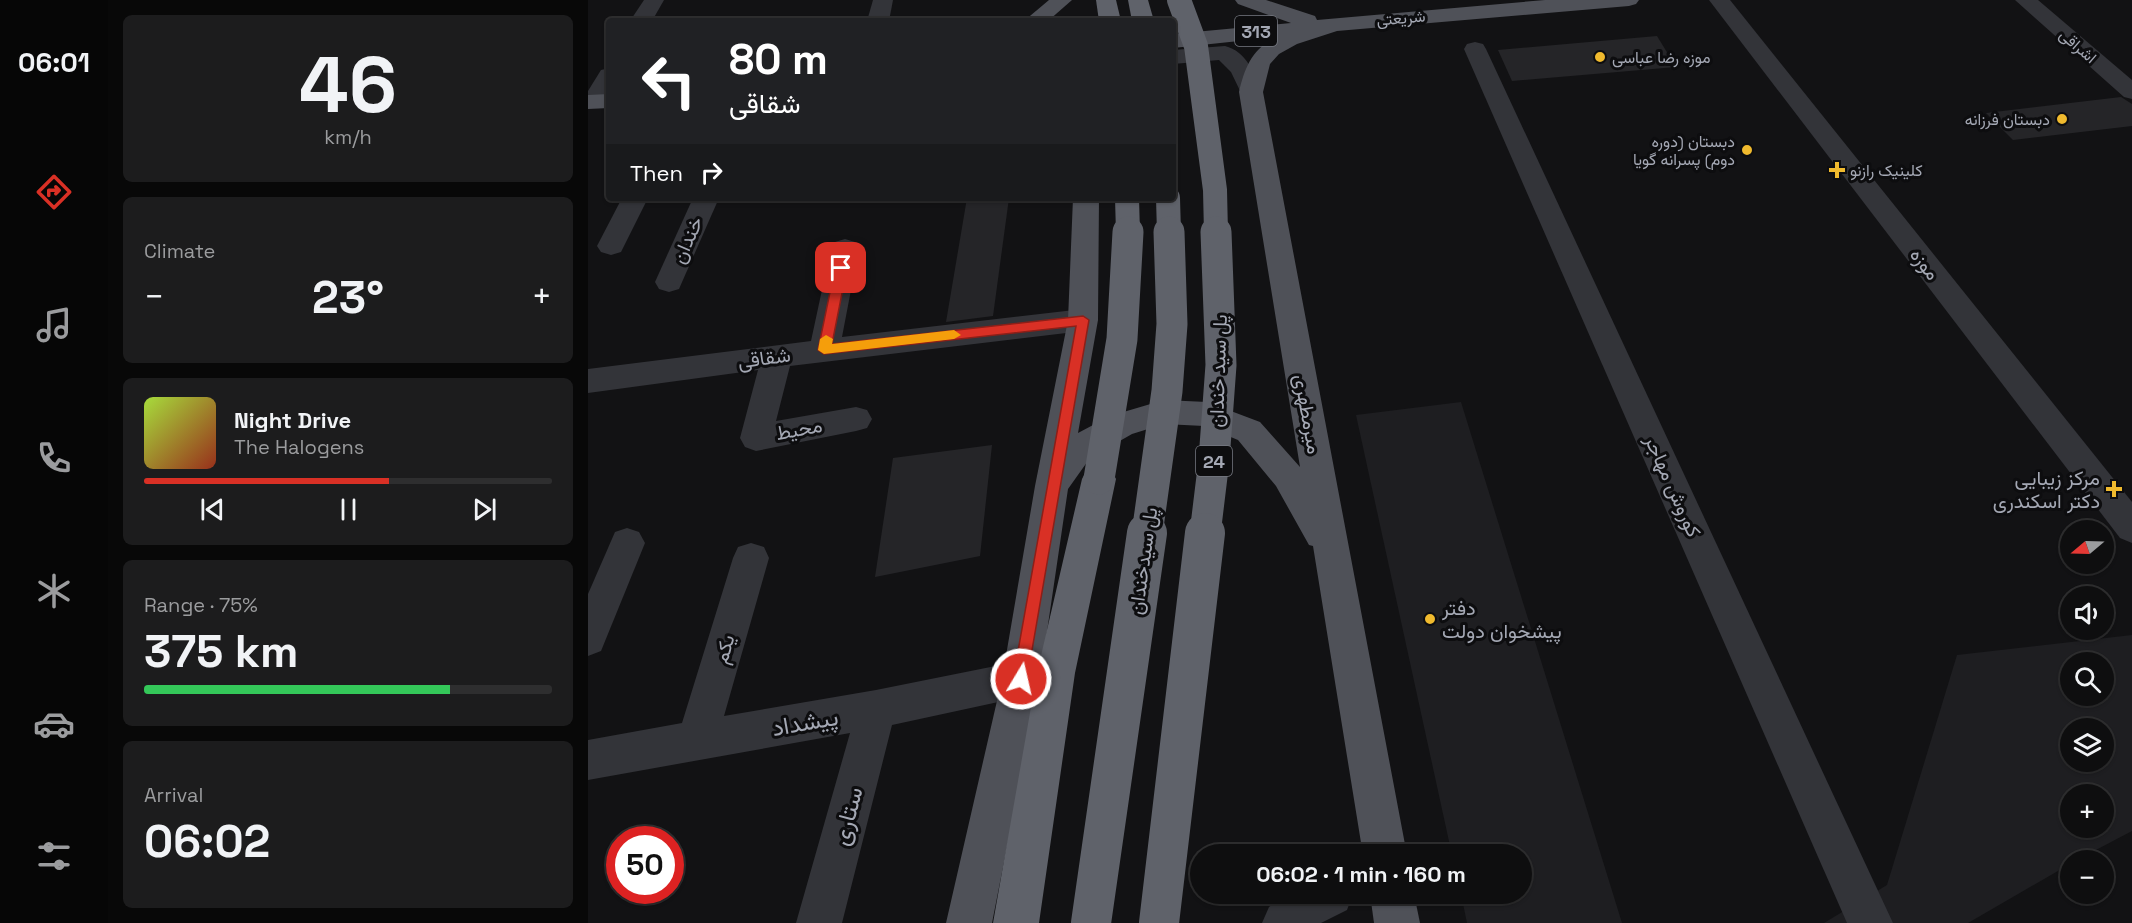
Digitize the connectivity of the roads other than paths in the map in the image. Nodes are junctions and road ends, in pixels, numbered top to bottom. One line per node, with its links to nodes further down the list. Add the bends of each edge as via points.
1 (654, 0): 11 (street)
2 (883, 0): 12 (street)
3 (1062, 0): 13 (main road)
4 (1106, 0): 14 (highway)
5 (1138, 0): 15 (highway)
6 (1179, 0): 54 (highway, پل سید خندان / 24, bridge, via 1196,46 1215,190 1221,365 1214,460)
7 (1245, 0): 16 (main road, via 1309,21)
8 (1629, 0): 16 (main road, شریعتی / 313)
9 (1719, 0): 38 (street, موزه)
10 (2025, 0): 22 (street, اشراقی)
11 (643, 18)
12 (879, 18)
13 (1039, 18)
14 (1109, 18)
15 (1142, 18)
16 (1339, 24): 17 (main road, شریعتی / 313); 21 (main road, میرمطهری, via 1302,35 1264,56)
17 (1176, 40)
18 (1475, 49): 57 (street, کوروش مهاجر)
19 (1176, 57): 21 (street, via 1225,53 1241,69)
20 (606, 83): 23 (street)
21 (1251, 92): 40 (main road, میرمطهری)
22 (2132, 92)
23 (597, 107)
24 (633, 201): 29 (street)
25 (705, 201): 31 (street, خندان)
26 (1086, 201): 32 (main road)
27 (1127, 201): 52 (highway, bridge, via 1124,337 1099,479 1056,673)
28 (1168, 201): 53 (highway, پل سیدخندان, bridge, via 1172,324 1167,391)
29 (611, 246)
30 (845, 248): 33 (street)
31 (669, 282)
32 (1083, 320): 33 (street, شقاقی); 37 (main road)
33 (824, 350): 34 (street, شقاقی)
34 (777, 356): 35 (street, شقاقی); 36 (street, محیط, via 756,438)
35 (588, 381)
36 (856, 419)
37 (1052, 486): 40 (main road, via 1078,449 1121,425 1164,412 1207,414 1249,431 1288,476); 43 (main road)
38 (2132, 528)
39 (627, 543): 42 (street)
40 (1333, 555): 47 (main road, میرمطهری)
41 (751, 558): 45 (street, یکم)
42 (588, 639)
43 (1021, 679): 44 (street, پیشداد); 51 (main road)
44 (876, 709): 45 (street, پیشداد); 50 (street, ستاری)
45 (697, 741): 46 (street, پیشداد)
46 (588, 760)
47 (1383, 844)
48 (1310, 904): 55 (street)
49 (1394, 904): 56 (main road)
50 (819, 923)
51 (969, 923)
52 (1016, 923)
53 (1091, 923)
54 (1159, 923)
55 (1285, 923)
56 (1397, 923)
57 (1870, 923)

